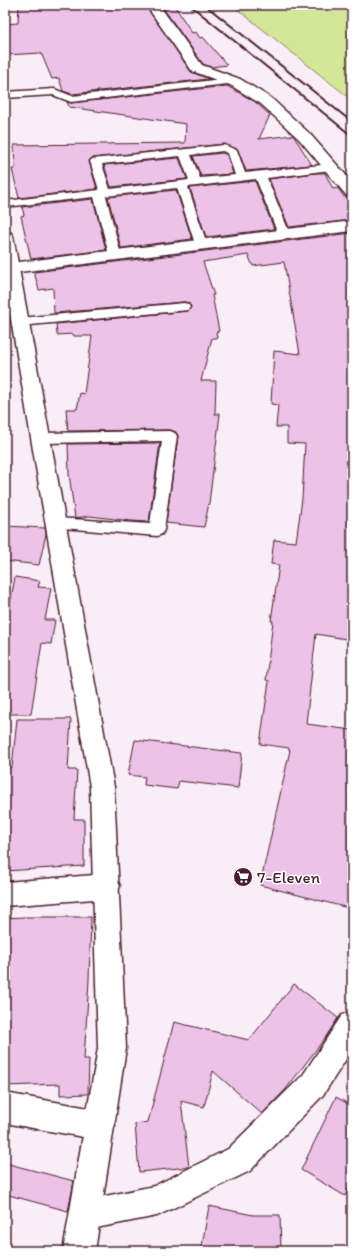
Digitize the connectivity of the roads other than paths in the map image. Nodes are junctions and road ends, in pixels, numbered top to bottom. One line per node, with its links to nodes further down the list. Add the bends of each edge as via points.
1 (152, 5): 2 (street, via 197,68)
2 (232, 81): 3 (lane, via 71,99 54,92); 5 (street, via 266,101 304,136)
3 (5, 95)
4 (184, 152): 7 (lane, via 224,148 233,152); 8 (lane); 11 (lane, via 96,161)
5 (331, 167): 6 (lane); 10 (street)
6 (260, 175): 7 (lane); 14 (lane)
7 (241, 177): 8 (lane)
8 (196, 182): 9 (lane)
9 (181, 184): 11 (lane); 16 (lane)
10 (352, 192)
11 (103, 193): 12 (lane); 17 (lane)
12 (5, 204)
13 (352, 226): 14 (street)
14 (284, 234): 16 (street)
15 (5, 236): 18 (street)
16 (202, 244): 17 (street)
17 (115, 255): 18 (street)
18 (8, 264): 20 (street)
19 (184, 307): 20 (lane)
20 (20, 322): 21 (street)
21 (41, 438): 22 (street); 22 (lane, via 170,436 157,530)
22 (56, 523): 23 (street, via 102,787)
23 (107, 886): 24 (street); 27 (street, via 112,1048)
24 (5, 894)
25 (352, 1025): 28 (street, via 313,1086 239,1160 157,1201)
26 (5, 1108): 27 (street)
27 (100, 1125): 28 (street)
28 (86, 1215): 29 (street)
29 (79, 1251)

